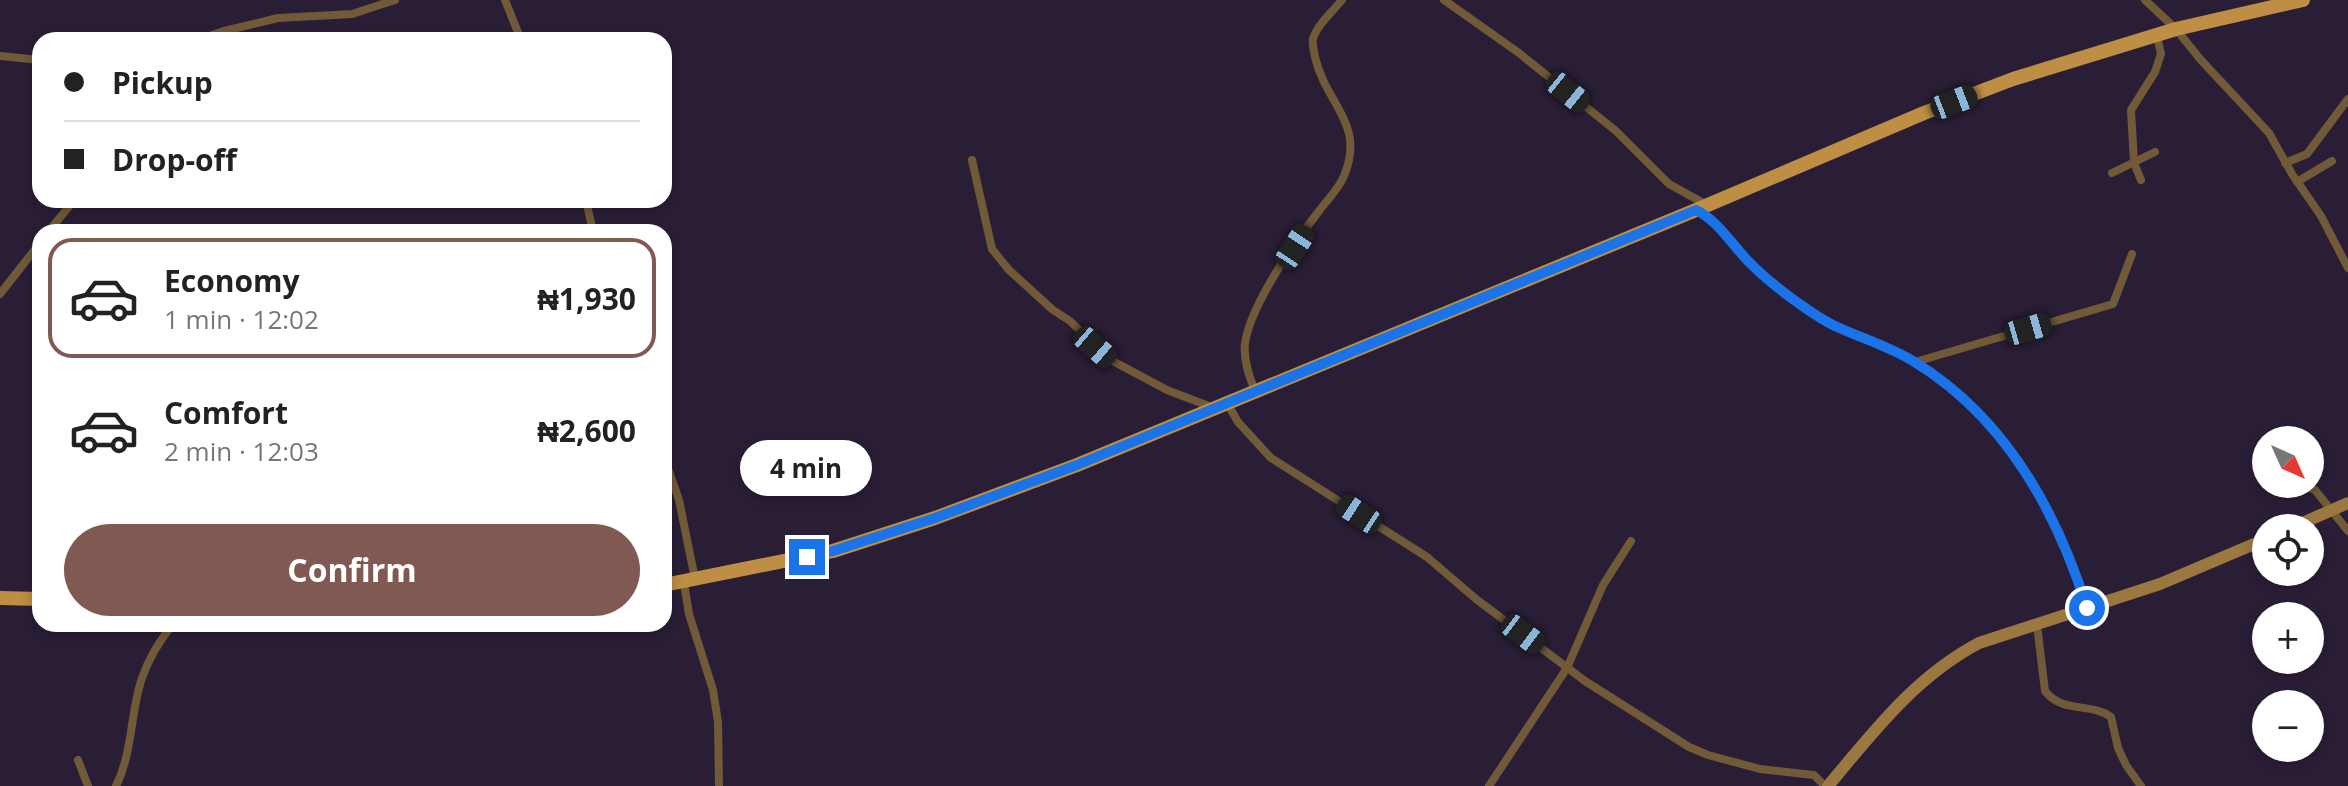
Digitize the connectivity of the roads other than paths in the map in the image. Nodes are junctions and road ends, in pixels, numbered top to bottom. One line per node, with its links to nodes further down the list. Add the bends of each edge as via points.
1 (395, 0): 8 (street, via 352,14 278,18)
2 (505, 0): 9 (street)
3 (1342, 0): 30 (street, via 1312,43 1319,75 1349,129 1350,156 1334,194 1268,285 1251,321 1245,361)
4 (1444, 0): 23 (street, via 1616,131 1669,184)
5 (2145, 0): 7 (street)
6 (2303, 0): 7 (main road)
7 (2176, 29): 10 (main road); 18 (street, via 2269,133)
8 (221, 32)
9 (518, 32)
10 (2157, 36): 17 (street, via 2161,54 2155,72 2131,110); 23 (main road, via 2013,79)
11 (0, 56): 12 (street)
12 (32, 59)
13 (2348, 99): 18 (street, via 2307,154)
14 (2155, 152): 17 (street)
15 (972, 160): 31 (street, via 992,249 1009,270 1109,359 1167,390)
16 (2332, 161): 21 (street)
17 (2134, 163): 19 (street); 20 (street)
18 (2285, 163): 21 (street)
19 (2112, 173)
20 (2141, 180)
21 (2297, 182): 27 (street)
22 (68, 208): 24 (street)
23 (1702, 208): 29 (street, via 1767,279 1819,318); 30 (main road)
24 (55, 224)
25 (32, 253): 28 (street)
26 (2132, 254): 29 (street, via 2113,304)
27 (2348, 268)
28 (0, 294)
29 (1915, 362): 44 (street, via 1962,396 2003,439 2059,531)
30 (1255, 391): 31 (main road)
31 (1221, 406): 40 (main road, via 935,518 833,551); 47 (street, via 1271,458 1434,562)
32 (672, 480): 40 (street)
33 (2321, 498): 35 (street)
34 (2348, 503): 35 (street)
35 (2330, 511): 36 (street); 37 (street)
36 (2323, 514)
37 (2348, 531)
38 (1631, 541): 47 (street, via 1603,585)
39 (2252, 545): 44 (street, via 2188,574)
40 (690, 581): 41 (main road); 51 (street, via 689,614 718,722)
41 (672, 584)
42 (0, 598): 43 (main road)
43 (32, 599)
44 (2087, 608): 45 (street)
45 (2037, 625): 53 (street, via 1979,643 1933,672 1883,719); 54 (street, via 2045,691 2065,706 2111,717 2118,748)
46 (168, 632): 50 (street, via 142,679)
47 (1567, 668): 52 (street); 53 (street, via 1689,747 1760,769 1814,775)
48 (78, 760): 49 (street)
49 (88, 786)
50 (116, 786)
51 (719, 786)
52 (1489, 786)
53 (1826, 786)
54 (2141, 786)

